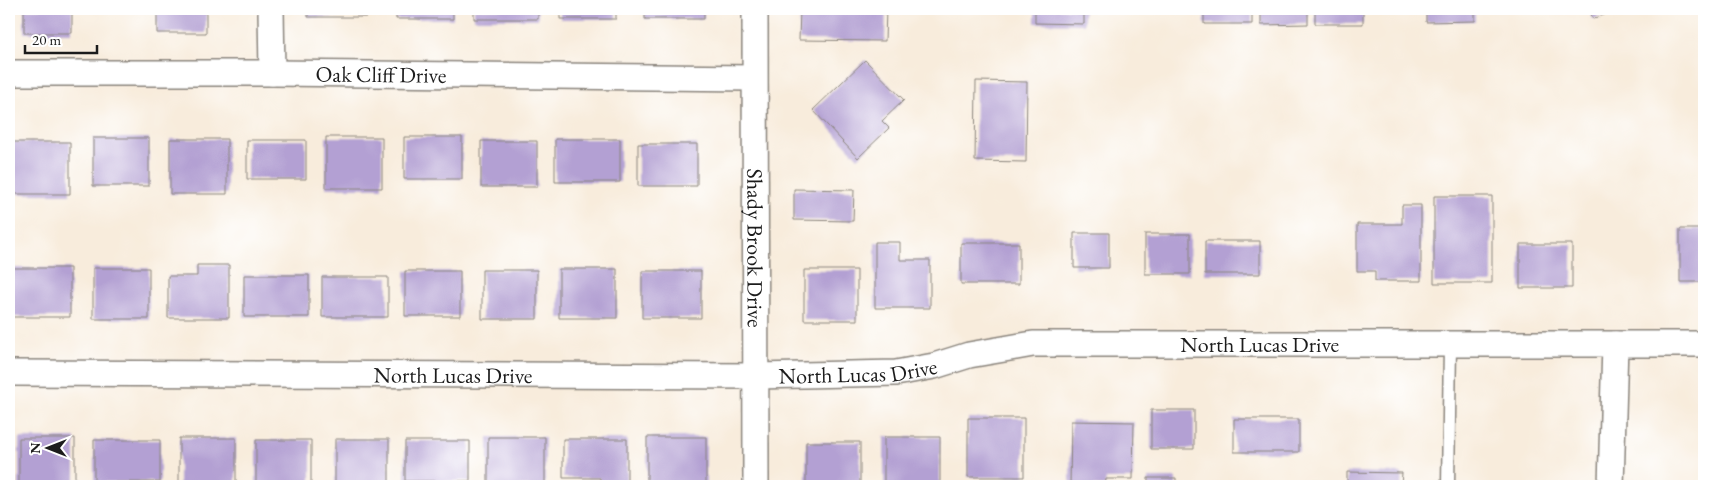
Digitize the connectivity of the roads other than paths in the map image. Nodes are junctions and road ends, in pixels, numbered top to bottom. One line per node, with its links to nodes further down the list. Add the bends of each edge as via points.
1 (272, 9): 4 (street)
2 (755, 9): 5 (street, Shady Brook Drive)
3 (9, 73): 4 (street, Oak Cliff Drive)
4 (272, 73): 5 (street, Oak Cliff Drive)
5 (754, 78): 10 (street, Shady Brook Drive)
6 (1450, 344): 7 (street, North Lucas Drive); 10 (street, North Lucas Drive, via 1032,344 896,373); 12 (lane)
7 (1615, 344): 8 (street, North Lucas Drive); 13 (street)
8 (1704, 344)
9 (9, 373): 10 (street, North Lucas Drive)
10 (756, 376): 11 (street, Shady Brook Drive)
11 (756, 486)
12 (1448, 486)
13 (1611, 486)

